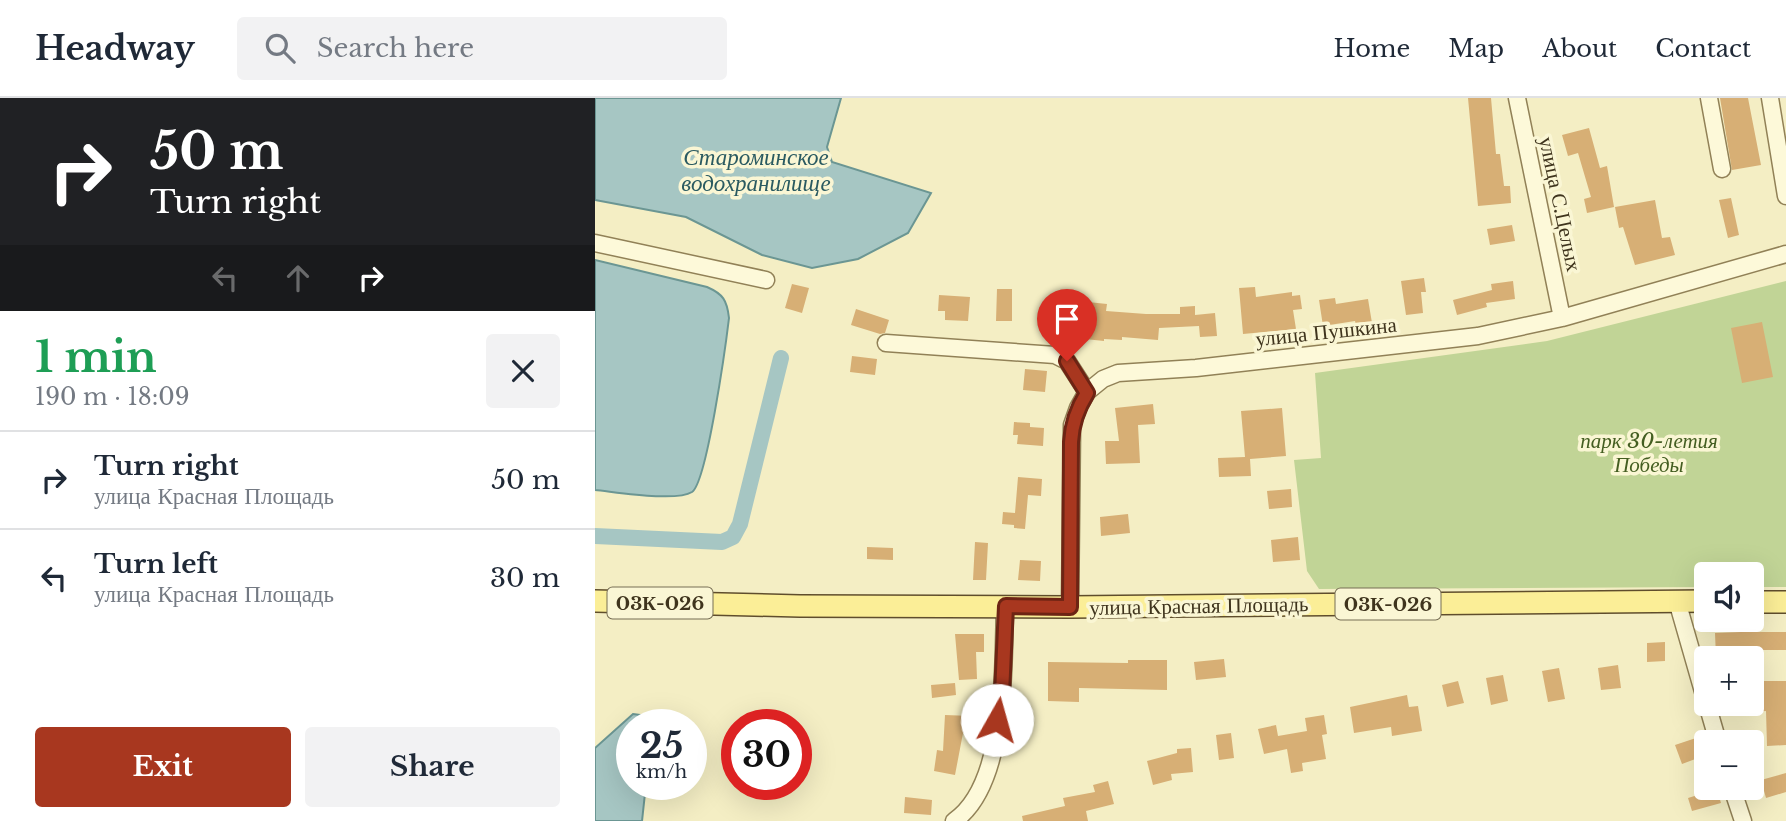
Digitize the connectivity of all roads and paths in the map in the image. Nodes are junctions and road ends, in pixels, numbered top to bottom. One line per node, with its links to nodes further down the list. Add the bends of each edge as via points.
1 (1517, 98): 9 (street, улица С.Целых)
2 (1709, 98): 4 (street)
3 (1770, 98): 5 (street)
4 (1722, 169)
5 (1786, 196)
6 (595, 243): 8 (street)
7 (1786, 254): 9 (street, улица Пушкина)
8 (766, 280)
9 (1562, 318): 11 (street, улица Пушкина, via 1478,337 1118,373)
10 (886, 342): 11 (street, via 1055,355 1067,361)
11 (1087, 393): 18 (street, улица Красная Площадь, via 1072,425)
12 (595, 601): 17 (main road, улица Красная Площадь / 03К-026)
13 (1677, 601): 14 (main road, улица Красная Площадь / 03К-026); 18 (main road, улица Красная Площадь / 03К-026); 19 (street)
14 (1694, 601)
15 (1764, 602): 16 (main road)
16 (1786, 602)
17 (1006, 606): 18 (main road, улица Красная Площадь / 03К-026); 21 (street, via 1002,694 989,771 978,795)
18 (1070, 607)
19 (1694, 661)
20 (1736, 800): 22 (street)
21 (954, 821)
22 (1742, 821)

